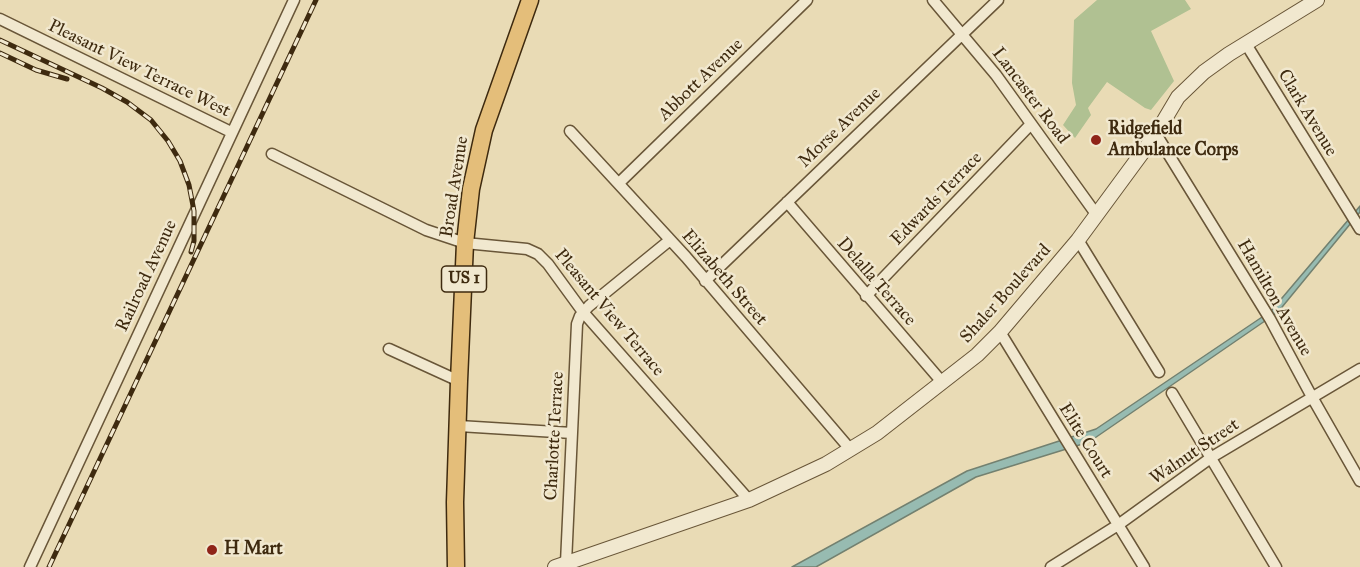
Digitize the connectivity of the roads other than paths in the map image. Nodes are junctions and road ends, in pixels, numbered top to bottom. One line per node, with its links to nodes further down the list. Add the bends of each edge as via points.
1 (294, 0): 12 (street, Railroad Avenue)
2 (530, 0): 21 (main road, Broad Avenue / US 1, via 484,130 471,189)
3 (807, 0): 15 (street, Abbott Avenue)
4 (933, 0): 8 (street, Lancaster Road)
5 (998, 0): 8 (street, Morse Avenue)
6 (1317, 0): 9 (street, Shaler Boulevard)
7 (0, 19): 12 (street, Pleasant View Terrace West)
8 (962, 34): 10 (street, Lancaster Road); 16 (street, Morse Avenue)
9 (1246, 44): 13 (street, Shaler Boulevard, via 1204,72 1178,97); 18 (street, Clark Avenue)
10 (1031, 124): 17 (street, Lancaster Road); 23 (street, Edwards Terrace)
11 (570, 131): 15 (street, Elizabeth Street)
12 (231, 132): 41 (street, Railroad Avenue)
13 (1156, 134): 17 (street, Shaler Boulevard); 32 (street, Hamilton Avenue, via 1268,316)
14 (272, 154): 21 (street, Pleasant View Terrace, via 406,221)
15 (619, 183): 19 (street, Elizabeth Street)
16 (787, 202): 22 (street, Morse Avenue); 23 (street, Delalla Terrace)
17 (1096, 214): 20 (street, Shaler Boulevard)
18 (1358, 225)
19 (670, 240): 22 (street, Elizabeth Street); 24 (street)
20 (1078, 240): 25 (street, Shaler Boulevard); 28 (street)
21 (465, 243): 24 (street, Pleasant View Terrace, via 527,249 538,254); 29 (main road, Broad Avenue / US 1)
22 (705, 281): 35 (street, Elizabeth Street)
23 (866, 296): 30 (street, Delalla Terrace)
24 (583, 312): 34 (street, Charlotte Terrace, via 577,324); 38 (street, Pleasant View Terrace)
25 (1000, 332): 30 (street, Shaler Boulevard); 39 (street, Elite Court)
26 (389, 349): 29 (street)
27 (1360, 369): 32 (street, Walnut Street)
28 (1159, 372)
29 (459, 381): 33 (main road, Broad Avenue / US 1)
30 (942, 382): 35 (street, Shaler Boulevard)
31 (1172, 393): 36 (street)
32 (1312, 397): 36 (street, Walnut Street); 37 (street, Hamilton Avenue)
33 (459, 426): 34 (street); 42 (main road, Broad Avenue / US 1)
34 (572, 433): 40 (street, Charlotte Terrace)
35 (850, 449): 38 (street, Shaler Boulevard)
36 (1212, 457): 39 (street, Walnut Street); 45 (street)
37 (1360, 481)
38 (749, 500): 40 (street, Shaler Boulevard)
39 (1118, 525): 43 (street, Walnut Street); 44 (street, Elite Court)
40 (560, 565)
41 (30, 567)
42 (456, 567)
43 (1051, 567)
44 (1144, 567)
45 (1276, 567)

